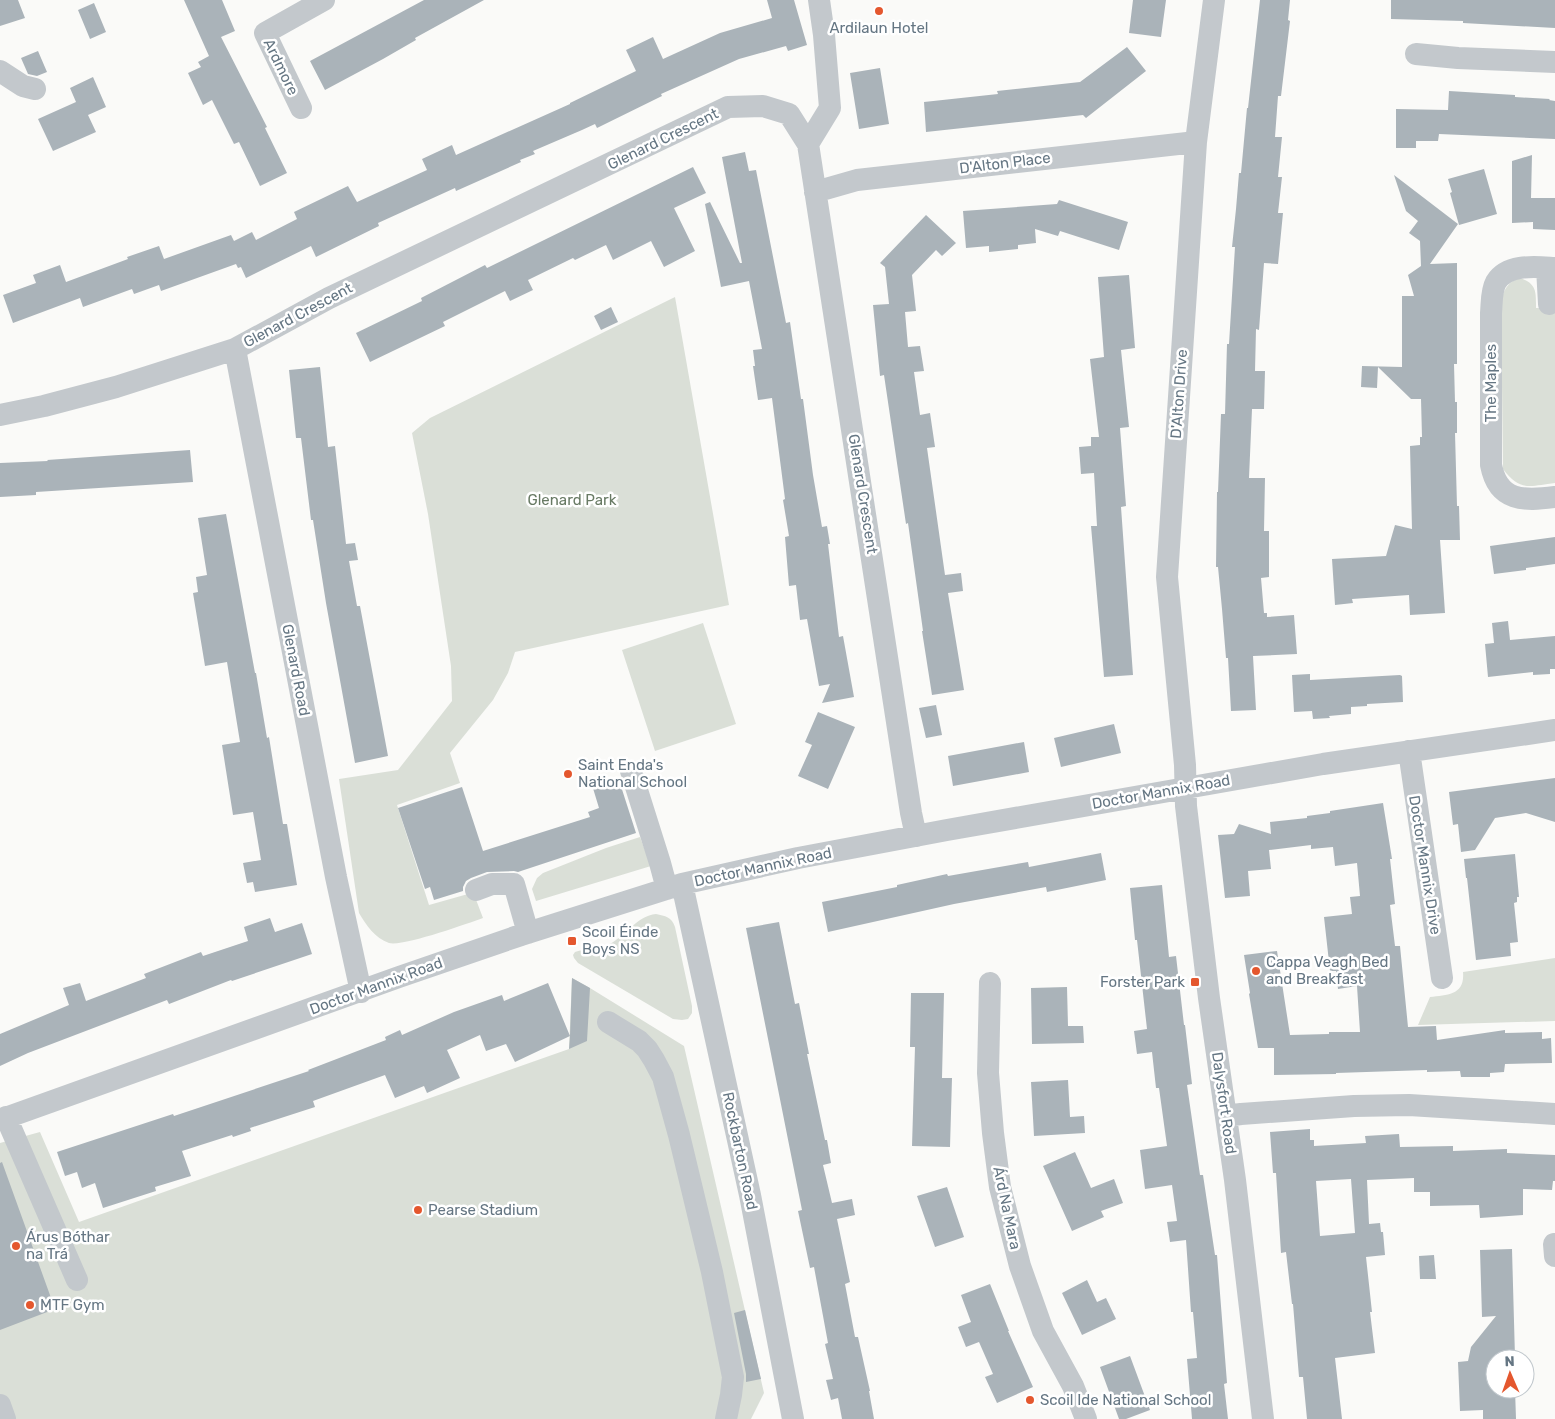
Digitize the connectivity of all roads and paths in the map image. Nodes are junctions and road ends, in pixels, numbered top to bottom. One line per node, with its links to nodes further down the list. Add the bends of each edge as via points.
1 (324, 0): 8 (street, Ardmore, via 264,34)
2 (819, 0): 10 (street, via 830,108)
3 (1214, 0): 9 (street, D'Alton Drive)
4 (1416, 54): 5 (street)
5 (1555, 62)
6 (0, 71): 7 (street, via 23,86)
7 (35, 89)
8 (301, 108)
9 (1196, 142): 11 (street, D'Alton Place, via 857,180); 20 (street, D'Alton Drive, via 1167,577 1185,765)
10 (808, 144): 11 (street, Glenard Crescent); 14 (street, Glenard Crescent, via 789,114 763,106 728,107 329,298)
11 (815, 192): 21 (street, Glenard Crescent)
12 (1551, 268): 13 (street); 16 (street, The Maples, via 1527,267 1506,272 1495,283 1491,313 1491,465 1500,489 1510,496 1536,500)
13 (1549, 304)
14 (236, 349): 15 (street, Glenard Crescent, via 116,387); 27 (street, Glenard Road, via 336,877)
15 (0, 415)
16 (1555, 497)
17 (1555, 730): 18 (street, Doctor Mannix Road)
18 (1409, 751): 20 (street, Doctor Mannix Road); 25 (street, Doctor Mannix Drive)
19 (631, 772): 22 (street, Rockbarton Road, via 660,863)
20 (1184, 788): 21 (street, Doctor Mannix Road); 30 (street, Dalysfort Road)
21 (916, 836): 22 (street, Doctor Mannix Road, via 798,858)
22 (674, 887): 24 (street, Doctor Mannix Road); 38 (street, Rockbarton Road, via 750,1195)
23 (476, 890): 24 (street, via 492,884 514,884)
24 (528, 933): 27 (street, Doctor Mannix Road)
25 (1442, 978)
26 (990, 983): 39 (street, Árd Na Mara, via 988,1073 1000,1186 1020,1266 1044,1331)
27 (361, 992): 31 (street, Doctor Mannix Road)
28 (608, 1022): 37 (street, via 647,1049 663,1078 712,1272 731,1367 731,1395)
29 (1555, 1114): 30 (street, via 1409,1105)
30 (1226, 1116): 40 (street, Dalysfort Road)
31 (3, 1119): 34 (street)
32 (1554, 1244): 33 (street)
33 (1555, 1256)
34 (76, 1280)
35 (0, 1405): 36 (street)
36 (5, 1419)
37 (726, 1419)
38 (793, 1419)
39 (1086, 1419)
40 (1263, 1419)

